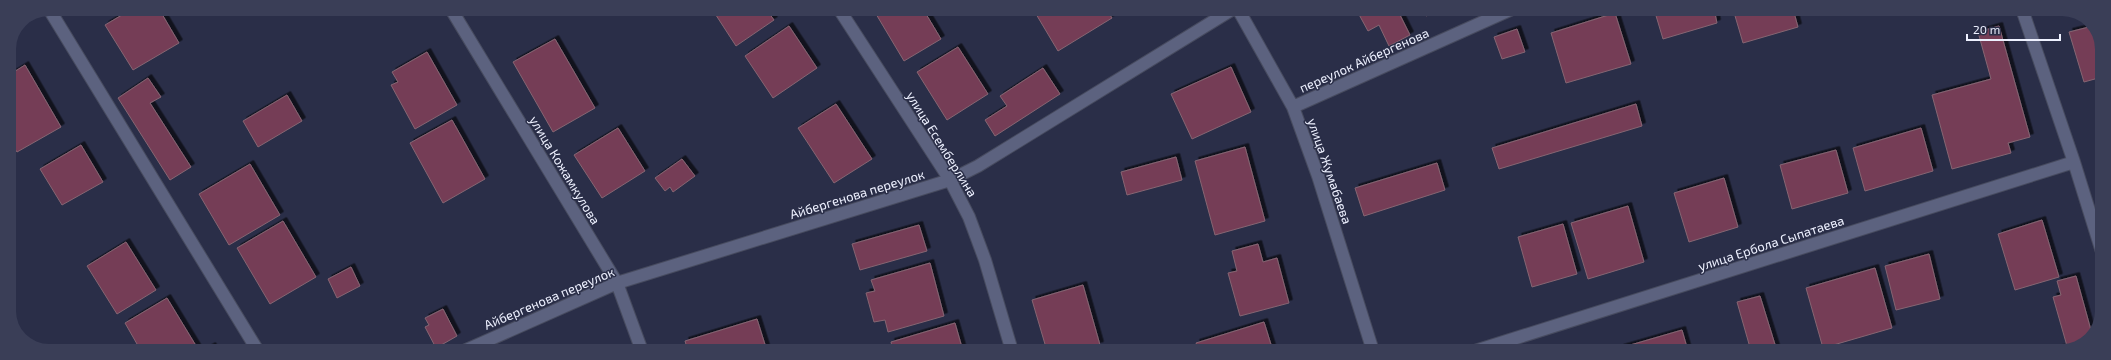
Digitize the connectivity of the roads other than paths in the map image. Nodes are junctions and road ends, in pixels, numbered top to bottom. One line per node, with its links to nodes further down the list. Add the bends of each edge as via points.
1 (53, 16): 13 (street)
2 (455, 16): 12 (street, улица Кожамкулова)
3 (844, 16): 10 (street, улица Есемберлина)
4 (1222, 16): 10 (street, Айбергенова переулок, via 978,166)
5 (1242, 16): 8 (street, улица Жумабаева)
6 (1496, 16): 8 (street, переулок Айбергенова)
7 (2024, 16): 9 (street)
8 (1293, 107): 17 (street, улица Жумабаева, via 1318,176)
9 (2074, 162): 11 (street); 18 (street, улица Ербола Сыпатаева)
10 (950, 180): 12 (street, Айбергенова переулок); 16 (street, улица Есемберлина, via 969,217)
11 (2095, 230)
12 (617, 283): 14 (street, Айбергенова переулок); 15 (street, улица Кожамкулова)
13 (254, 344)
14 (480, 344)
15 (639, 344)
16 (1010, 344)
17 (1371, 344)
18 (1497, 344)

